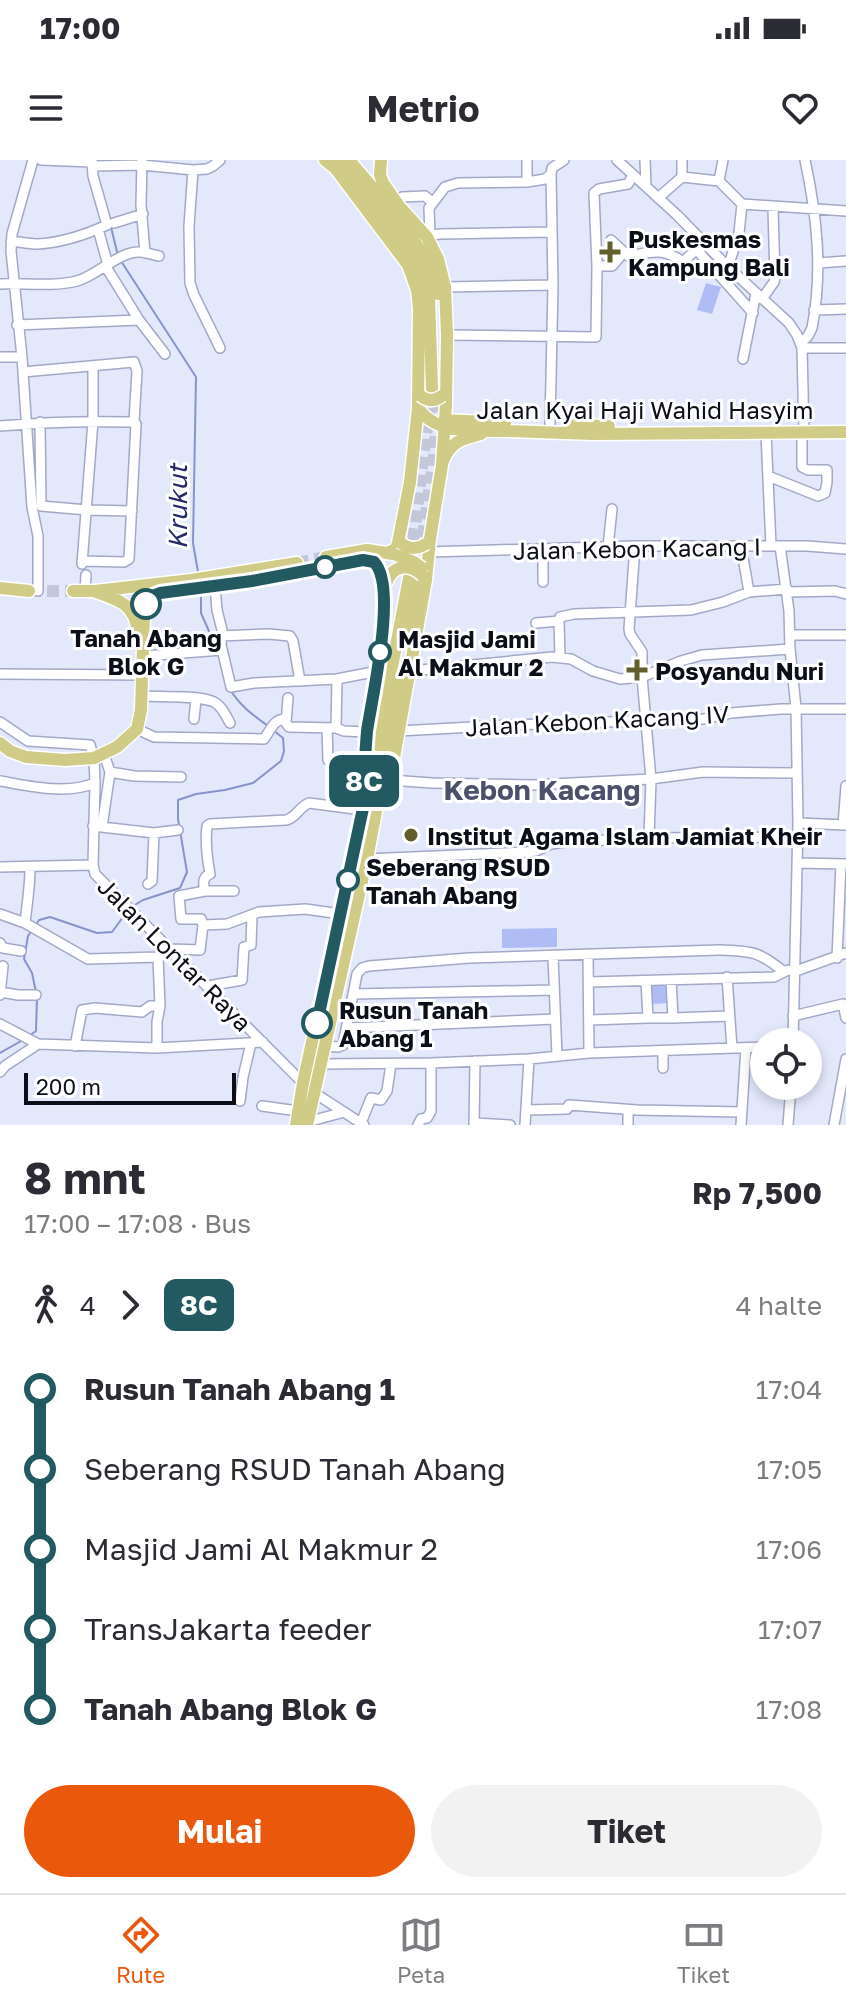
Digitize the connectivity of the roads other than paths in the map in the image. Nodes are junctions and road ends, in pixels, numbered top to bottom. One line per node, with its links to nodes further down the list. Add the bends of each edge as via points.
1 (33, 160): 41 (street)
2 (41, 160): 18 (street)
3 (220, 160): 19 (street)
4 (349, 160): 23 (main road)
5 (363, 160): 23 (main road)
6 (381, 160): 28 (main road, via 380,175)
7 (527, 160): 25 (street)
8 (564, 160): 20 (street)
9 (617, 160): 21 (street)
10 (631, 160): 21 (street)
11 (645, 160): 26 (street)
12 (682, 160): 22 (street)
13 (723, 160): 24 (street)
14 (805, 160): 32 (street)
15 (332, 162): 72 (main road, via 408,265)
16 (124, 163): 17 (street); 18 (street)
17 (142, 163): 19 (street); 34 (street)
18 (94, 164): 36 (street, via 107,225)
19 (193, 170): 63 (street, via 190,283)
20 (551, 174): 25 (street); 37 (street)
21 (633, 175): 26 (street); 48 (street, via 628,184 594,193)
22 (682, 177): 24 (street); 27 (street)
23 (365, 179): 72 (main road, via 411,236 438,290)
24 (719, 181): 30 (street)
25 (527, 182): 29 (street, via 450,184)
26 (646, 186): 27 (street)
27 (658, 198): 40 (street)
28 (396, 202): 29 (street, via 425,196); 38 (main road)
29 (432, 202): 38 (street)
30 (742, 204): 31 (street); 49 (street)
31 (773, 208): 32 (street); 54 (street, via 774,282)
32 (815, 210): 33 (street); 47 (street)
33 (846, 211)
34 (143, 214): 35 (street); 42 (street)
35 (114, 223)
36 (98, 229): 41 (street); 46 (street)
37 (551, 232): 38 (street); 52 (street)
38 (429, 236): 53 (main road)
39 (611, 240): 43 (street)
40 (700, 246): 43 (street, via 683,262 669,252); 49 (street); 57 (street)
41 (7, 247): 50 (street)
42 (145, 253): 44 (street); 46 (street)
43 (623, 253): 48 (street, via 612,266)
44 (159, 256)
45 (846, 261): 47 (street)
46 (113, 262): 50 (street, via 74,282); 58 (street)
47 (818, 263): 56 (street)
48 (597, 266): 61 (street, via 596,337)
49 (728, 267): 54 (street)
50 (14, 283): 51 (street); 59 (street)
51 (0, 284)
52 (553, 285): 53 (street); 61 (street)
53 (445, 287): 60 (main road)
54 (759, 296): 57 (street); 62 (street, via 785,318)
55 (846, 309): 56 (street)
56 (814, 310): 62 (street, via 812,328)
57 (753, 313): 68 (street)
58 (139, 320): 59 (street); 65 (street)
59 (17, 325): 67 (street)
60 (447, 335): 61 (street); 71 (main road)
61 (553, 337): 79 (street)
62 (801, 345): 64 (street); 82 (street)
63 (220, 348)
64 (846, 348)
65 (165, 354)
66 (0, 357): 67 (street)
67 (22, 357): 70 (street)
68 (743, 359)
69 (93, 366): 70 (street); 73 (street); 76 (street, via 135,365)
70 (23, 372): 77 (street)
71 (445, 374): 72 (main road); 74 (main road, via 456,413)
72 (431, 395): 78 (main road); 78 (main road, via 427,419); 94 (main road)
73 (93, 421): 75 (street); 76 (street); 88 (street)
74 (467, 421): 78 (main road, Jalan Kyai Haji Wahid Hasyim); 79 (main road, Jalan Kyai Haji Wahid Hasyim)
75 (40, 422): 77 (street); 88 (street, via 41,506)
76 (134, 422): 89 (street)
77 (26, 424): 80 (street); 107 (street, via 38,536)
78 (444, 424): 83 (main road, Jalan Kyai Haji Wahid Hasyim); 85 (main road)
79 (550, 424): 82 (main road, Jalan Kyai Haji Wahid Hasyim)
80 (0, 426)
81 (844, 428): 82 (main road, Jalan Kyai Haji Wahid Hasyim)
82 (804, 430): 84 (main road, Jalan Kyai Haji Wahid Hasyim); 86 (street, via 802,467 827,470 825,493 818,496)
83 (492, 431): 84 (main road, Jalan Kyai Haji Wahid Hasyim); 85 (main road, via 455,444)
84 (766, 433): 86 (street)
85 (442, 465): 90 (main road)
86 (768, 476): 93 (street)
87 (612, 509): 95 (street)
88 (87, 510): 89 (street); 99 (street)
89 (132, 511): 99 (street, via 128,560)
90 (428, 546): 94 (main road, bridge); 96 (street, Jalan Kebon Kacang I); 100 (main road)
91 (635, 546): 92 (street, Jalan Kebon Kacang I); 95 (street, Jalan Kebon Kacang I); 110 (street)
92 (741, 546): 93 (street, Jalan Kebon Kacang I); 108 (street)
93 (776, 546): 97 (street, Jalan Kebon Kacang I); 106 (street)
94 (396, 547): 100 (main road, bridge); 104 (main road, via 327,562 374,562)
95 (608, 547): 96 (street, Jalan Kebon Kacang I)
96 (543, 548): 101 (street)
97 (846, 549)
98 (298, 567): 102 (main road)
99 (84, 573): 103 (main road); 119 (main road, via 132,611)
100 (421, 576): 104 (main road, bridge, via 400,568 390,574); 121 (main road); 151 (main road)
101 (543, 582)
102 (213, 583): 103 (main road); 115 (street)
103 (192, 584): 119 (main road, via 154,594 147,601)
104 (385, 587): 120 (main road)
105 (0, 590): 107 (main road)
106 (787, 590): 108 (street); 109 (street); 113 (street)
107 (34, 591)
108 (749, 592): 110 (street, via 691,610)
109 (846, 594)
110 (631, 611): 111 (street, via 574,614); 123 (street, via 630,634 642,652)
111 (559, 621): 112 (street); 118 (street)
112 (536, 623)
113 (790, 635): 114 (street); 116 (street)
114 (846, 635)
115 (220, 636): 117 (street); 125 (street, via 288,635)
116 (790, 649): 123 (street, via 691,657); 129 (street)
117 (219, 650): 119 (street); 125 (street, via 231,687)
118 (560, 658): 121 (street); 123 (street, via 611,677)
119 (143, 667): 122 (street); 126 (main road)
120 (378, 671): 124 (street); 138 (main road)
121 (411, 671): 137 (main road)
122 (0, 674)
123 (642, 677): 132 (street)
124 (337, 679): 125 (street); 135 (street)
125 (300, 681)
126 (142, 696): 128 (street); 136 (main road)
127 (288, 698): 131 (street)
128 (196, 699): 134 (street, via 215,702); 139 (street)
129 (796, 708): 130 (street, Jalan Kebon Kacang IV); 132 (street, Jalan Kebon Kacang IV); 144 (street)
130 (846, 709)
131 (286, 719): 135 (street, via 289,727); 139 (street, via 274,723 264,739)
132 (646, 720): 137 (street, Jalan Kebon Kacang IV); 146 (street)
133 (0, 722): 141 (street, via 28,741 87,744)
134 (230, 723)
135 (332, 728): 138 (street); 142 (street)
136 (137, 729): 139 (street, via 154,737); 141 (main road)
137 (399, 731): 147 (main road)
138 (367, 732): 151 (main road, via 364,777)
139 (194, 738)
140 (0, 743): 141 (main road, via 26,757)
141 (99, 756): 143 (street); 149 (street, Jalan Lontar Raya)
142 (328, 760)
143 (110, 772): 145 (street); 154 (street)
144 (797, 773): 146 (street, via 703,772); 152 (street)
145 (181, 777)
146 (651, 779): 147 (street, via 510,785); 158 (street)
147 (390, 780): 151 (main road)
148 (0, 781): 149 (street, via 72,789)
149 (95, 783): 154 (street, Jalan Lontar Raya)
150 (846, 786): 153 (street)
151 (369, 803): 159 (main road); 166 (street, via 309,803 291,819 207,826 210,874 204,879); 169 (main road)
152 (798, 823): 153 (street); 157 (street)
153 (844, 825)
154 (98, 826): 156 (street); 162 (street, Jalan Lontar Raya)
155 (178, 830): 156 (street)
156 (154, 833): 165 (street)
157 (798, 837): 158 (street); 160 (street)
158 (649, 838): 159 (street, via 565,842 526,852)
159 (367, 859): 180 (main road)
160 (797, 863): 161 (street); 182 (street)
161 (843, 864): 178 (street)
162 (93, 865): 164 (street); 175 (street, Jalan Lontar Raya, via 95,874)
163 (0, 867): 164 (street)
164 (30, 868): 172 (street)
165 (148, 884)
166 (205, 891): 167 (street); 171 (street, via 179,897 181,919 201,919)
167 (234, 891)
168 (0, 914): 172 (street)
169 (341, 914): 170 (street, via 305,909); 226 (main road)
170 (252, 915): 171 (street); 188 (street, via 244,978)
171 (203, 925): 175 (street, via 200,950)
172 (31, 926): 179 (street, via 88,959)
173 (0, 943): 174 (street)
174 (21, 951)
175 (172, 951): 179 (street); 188 (street, Jalan Lontar Raya)
176 (588, 954): 177 (street); 182 (street, via 751,951); 187 (street)
177 (553, 956): 183 (street, via 369,966); 189 (street)
178 (842, 956): 182 (street)
179 (158, 957): 194 (street)
180 (344, 961): 183 (street); 209 (main road)
181 (4, 966): 190 (street)
182 (790, 971): 184 (street, via 774,977); 196 (street)
183 (357, 974): 191 (street)
184 (727, 977): 185 (street); 195 (street)
185 (671, 980): 186 (street); 198 (street)
186 (646, 981): 187 (street); 197 (street)
187 (589, 982): 201 (street)
188 (208, 986): 206 (street, Jalan Lontar Raya)
189 (554, 990): 191 (street); 200 (street)
190 (0, 993): 192 (street)
191 (353, 994): 203 (street)
192 (36, 995)
193 (845, 1000): 196 (street); 199 (street)
194 (160, 1006): 208 (street, via 143,1012 83,1010); 210 (street)
195 (729, 1016): 198 (street); 211 (street)
196 (793, 1016): 204 (street)
197 (648, 1018): 198 (street); 201 (street)
198 (673, 1018)
199 (846, 1018)
200 (555, 1019): 203 (street); 216 (street)
201 (589, 1020): 215 (street)
202 (0, 1024): 205 (street)
203 (347, 1028): 209 (street, via 343,1045)
204 (793, 1028)
205 (36, 1042): 208 (street); 224 (street)
206 (263, 1042): 207 (street); 226 (street, Jalan Lontar Raya)
207 (251, 1043): 210 (street); 228 (street)
208 (75, 1046): 210 (street)
209 (325, 1046): 221 (main road)
210 (157, 1048)
211 (732, 1048): 212 (street); 214 (street)
212 (746, 1048): 213 (street); 234 (street)
213 (750, 1048)
214 (663, 1051): 215 (street); 223 (street)
215 (589, 1053): 216 (street)
216 (557, 1056): 217 (street)
217 (529, 1059): 219 (street); 230 (street)
218 (846, 1059): 225 (street)
219 (475, 1061): 220 (street); 239 (street)
220 (431, 1063): 222 (street); 240 (street, via 431,1111)
221 (321, 1064): 222 (street); 226 (main road)
222 (391, 1064): 238 (street, via 387,1091 381,1100 372,1098)
223 (663, 1068)
224 (0, 1072)
225 (844, 1085): 235 (street)
226 (308, 1088): 232 (main road); 233 (street, Jalan Lontar Raya); 237 (main road)
227 (790, 1100): 245 (street)
228 (240, 1101)
229 (262, 1106): 232 (street)
230 (526, 1110): 231 (street, via 569,1105); 242 (street)
231 (628, 1110): 234 (street); 243 (street)
232 (298, 1111): 237 (main road)
233 (344, 1112): 237 (street); 238 (street, Jalan Lontar Raya)
234 (741, 1112): 244 (street)
235 (835, 1123): 236 (street)
236 (846, 1123)
237 (303, 1124)
238 (362, 1124)
239 (475, 1124): 241 (street)
240 (418, 1125)
241 (510, 1125)
242 (525, 1125)
243 (628, 1125)
244 (741, 1125)
245 (788, 1125)

